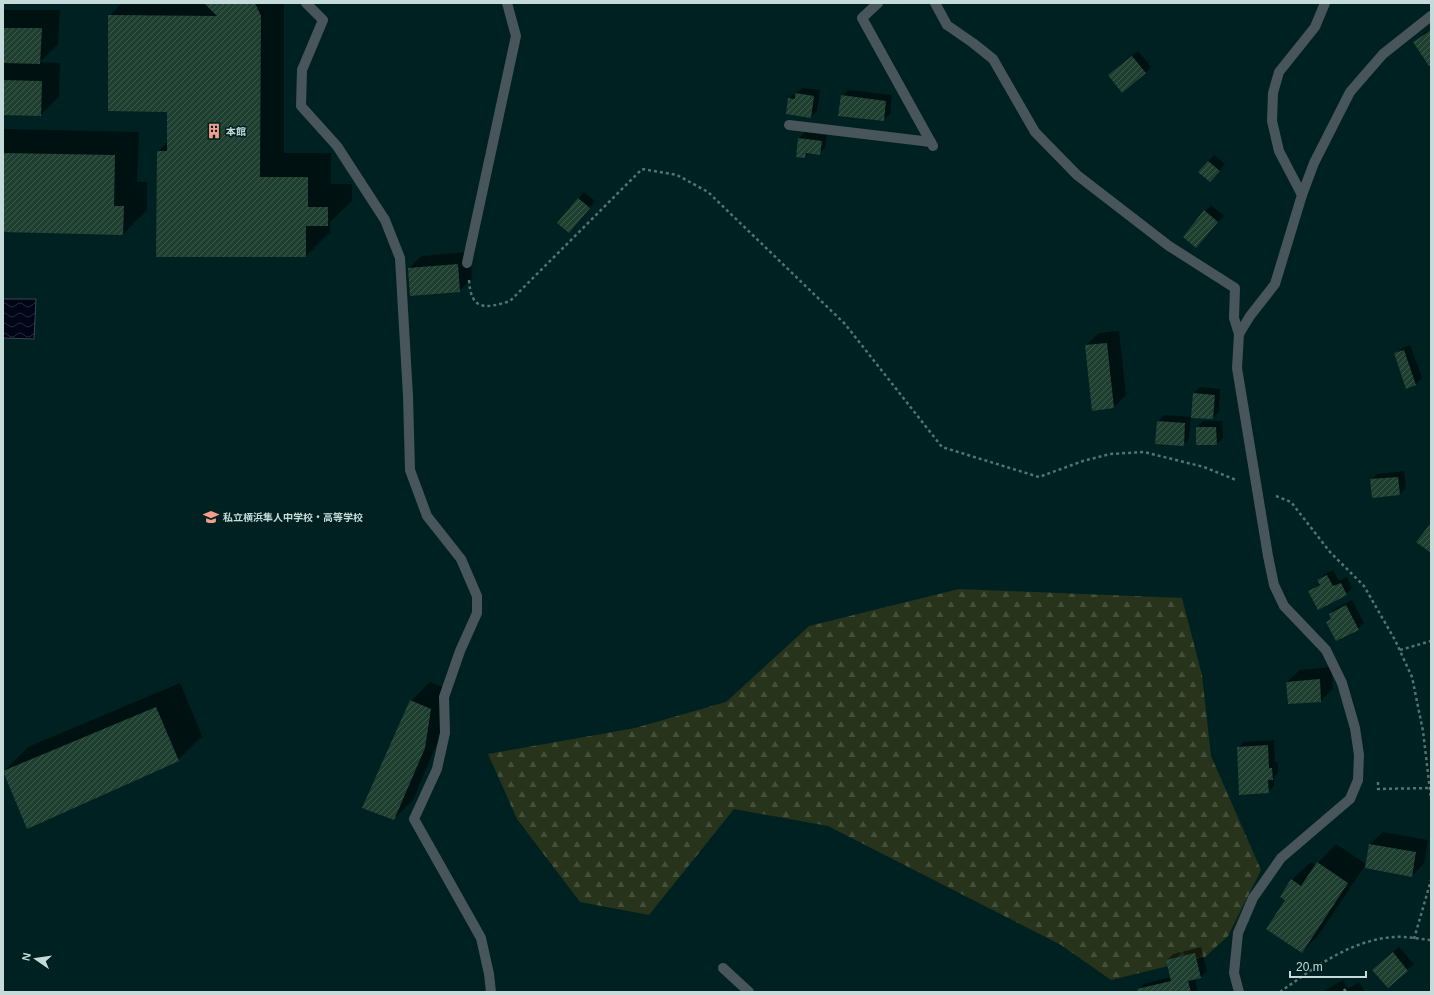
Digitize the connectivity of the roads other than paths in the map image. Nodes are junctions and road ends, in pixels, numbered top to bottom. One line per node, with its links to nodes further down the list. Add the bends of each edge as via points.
1 (306, 3): 12 (street, via 323,20 302,70 301,106 337,146 384,220 400,258 410,470 427,516 461,559 477,596 477,613 444,697 445,733 437,769 414,819 481,938)
2 (507, 3): 9 (street, via 516,36)
3 (878, 3): 7 (street, via 862,18 932,144)
4 (935, 3): 10 (street, via 947,25 993,59 1035,132 1077,174 1169,246 1235,288 1234,318)
5 (1325, 3): 8 (street, via 1315,27 1279,72 1273,93 1272,121 1279,150)
6 (1431, 16): 8 (street, via 1383,54 1350,92 1314,163)
7 (789, 125)
8 (1302, 195): 10 (street, via 1275,284)
9 (467, 263)
10 (1239, 334): 14 (street, via 1237,368 1274,585 1284,606 1326,650 1342,683 1359,755 1358,780 1350,799 1281,858 1253,898 1238,933 1234,974)
11 (723, 968): 13 (street)
12 (491, 992)
13 (749, 992)
14 (1239, 992)

